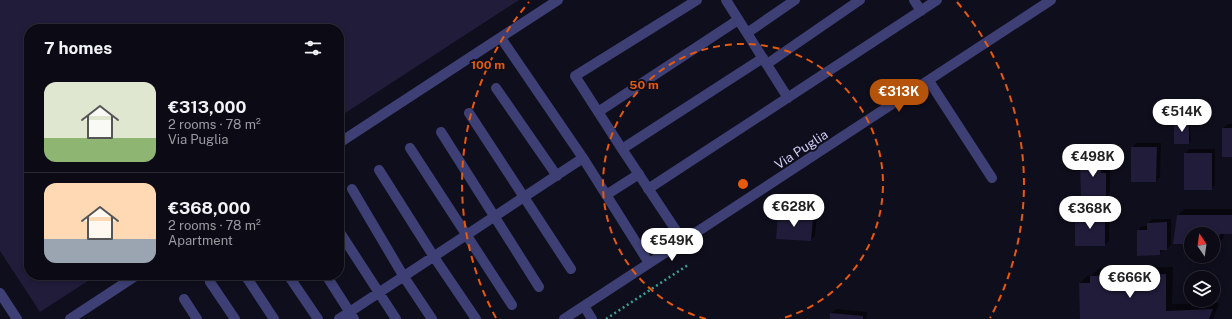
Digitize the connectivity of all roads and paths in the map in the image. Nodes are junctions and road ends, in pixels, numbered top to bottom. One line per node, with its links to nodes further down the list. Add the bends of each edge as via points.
1 (558, 0): 12 (street)
2 (697, 0): 17 (street, via 575,76)
3 (727, 0): 10 (street)
4 (796, 0): 11 (street)
5 (860, 0): 13 (street)
6 (914, 0): 9 (street)
7 (937, 0): 9 (street)
8 (1052, 0): 14 (street, Via Puglia)
9 (921, 11): 16 (street)
10 (738, 20): 11 (street); 17 (street)
11 (747, 33): 13 (street)
12 (501, 38): 20 (street); 23 (street)
13 (765, 61): 16 (street); 22 (street)
14 (929, 81): 27 (street); 35 (street, Via Puglia)
15 (496, 88): 26 (street)
16 (788, 98): 29 (street)
17 (598, 112): 22 (street)
18 (469, 113): 31 (street)
19 (441, 132): 32 (street)
20 (344, 140)
21 (410, 148): 33 (street)
22 (622, 149): 25 (street)
23 (583, 158): 26 (street); 30 (street)
24 (379, 170): 36 (street)
25 (639, 174): 29 (street); 30 (street)
26 (557, 176): 31 (street)
27 (992, 178)
28 (352, 189): 40 (street)
29 (648, 189): 35 (street)
30 (606, 194): 37 (street)
31 (524, 197): 32 (street); 39 (street)
32 (494, 217): 33 (street); 46 (street)
33 (466, 236): 36 (street); 50 (street)
34 (344, 239): 47 (street)
35 (683, 241): 37 (street, Via Puglia)
36 (434, 256): 40 (street); 62 (street)
37 (649, 264): 51 (street, Via Puglia)
38 (688, 264): 65 (path)
39 (571, 269)
40 (404, 277): 47 (street); 61 (street)
41 (129, 280): 54 (street)
42 (248, 280): 57 (street)
43 (291, 280): 58 (street)
44 (329, 280): 52 (street)
45 (210, 282): 56 (street)
46 (539, 287)
47 (379, 293): 52 (street); 60 (street)
48 (0, 294): 53 (street)
49 (184, 299): 55 (street)
50 (512, 305)
51 (584, 306): 63 (street, Via Puglia); 64 (street)
52 (352, 315): 59 (street)
53 (17, 319)
54 (70, 319)
55 (196, 319)
56 (234, 319)
57 (274, 319)
58 (318, 319)
59 (339, 319)
60 (396, 319)
61 (432, 319)
62 (476, 319)
63 (564, 319)
64 (592, 319)
65 (606, 319)

